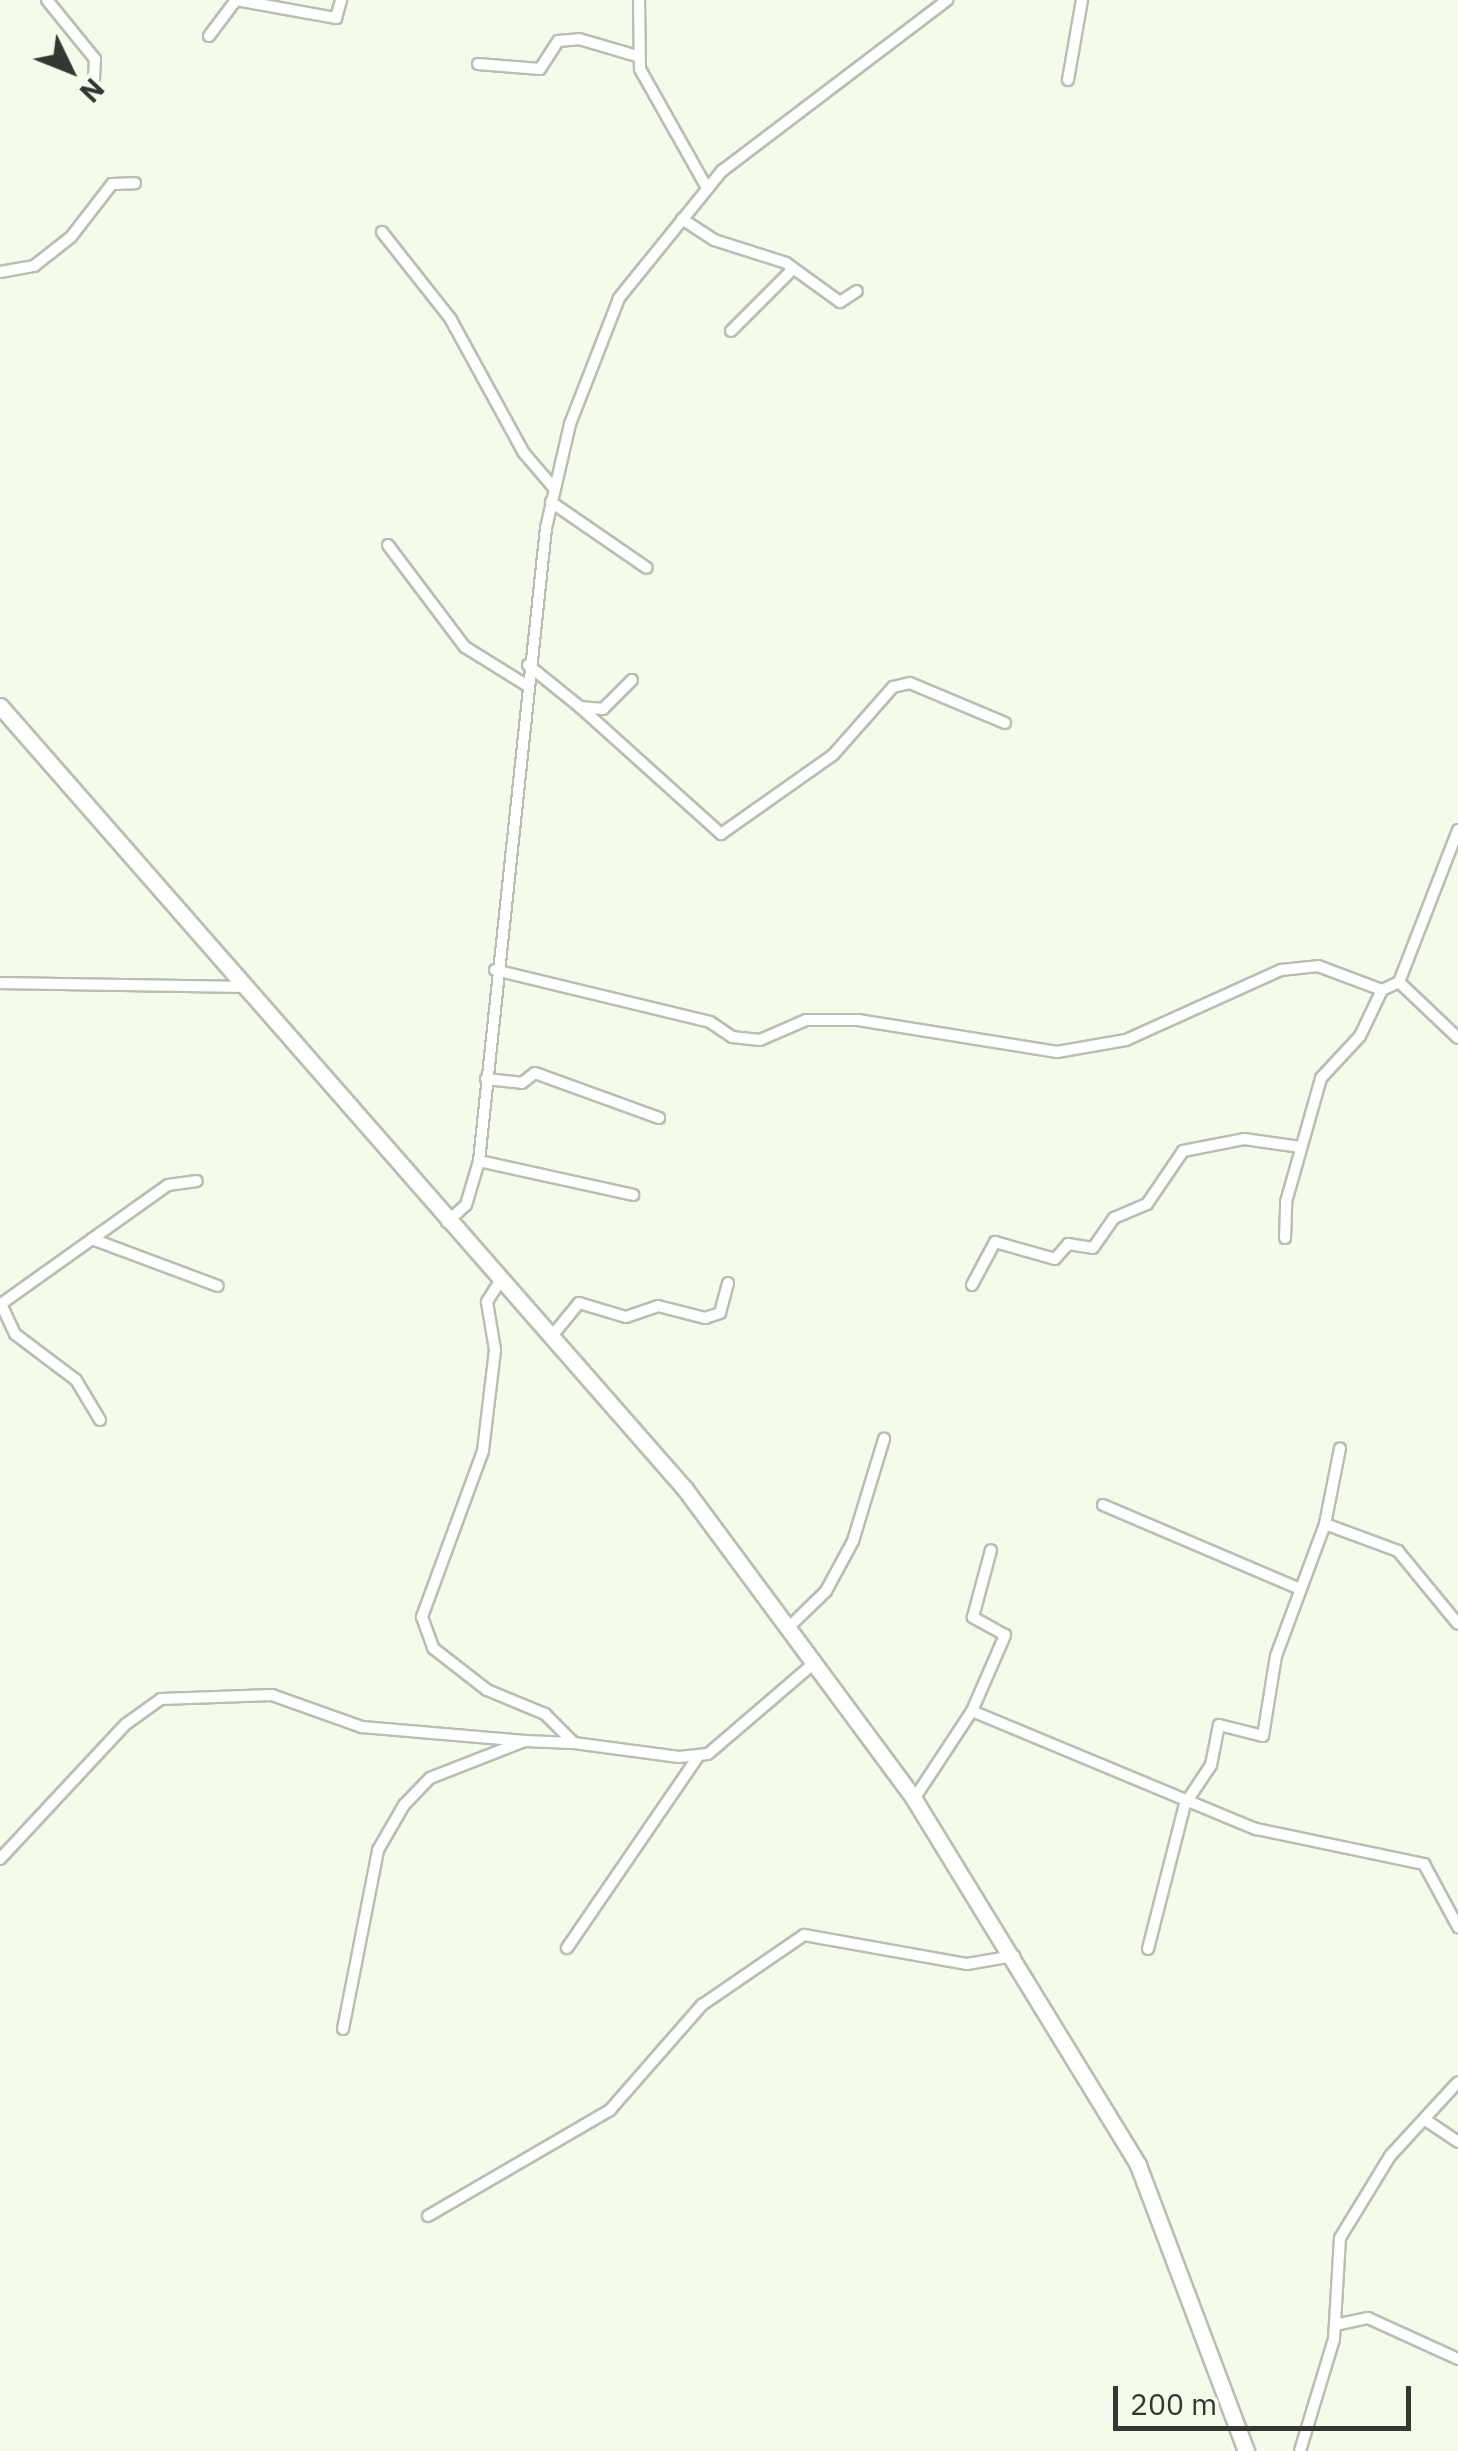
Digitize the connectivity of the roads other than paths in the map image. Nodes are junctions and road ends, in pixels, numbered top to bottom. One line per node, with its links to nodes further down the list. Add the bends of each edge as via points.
1 (47, 0): 11 (street, via 95,59)
2 (236, 0): 3 (street, via 336,18); 7 (street)
3 (341, 0)
4 (638, 0): 8 (street)
5 (947, 0): 13 (street)
6 (1082, 0): 10 (street)
7 (208, 36)
8 (637, 56): 9 (street, via 579,39 558,42 540,69); 13 (street)
9 (478, 64)
10 (1068, 80)
11 (93, 93)
12 (136, 183): 16 (street, via 112,184 71,236 34,266)
13 (706, 188): 14 (street)
14 (682, 219): 17 (street, via 786,262); 20 (street, via 619,298)
15 (382, 232): 20 (street, via 450,318 524,454)
16 (0, 272)
17 (789, 273): 18 (street, via 840,302); 19 (street)
18 (857, 291)
19 (730, 331)
20 (554, 488): 21 (street)
21 (551, 502): 23 (street); 24 (street)
22 (388, 545): 26 (street, via 465,647)
23 (648, 568)
24 (528, 665): 26 (street); 28 (street)
25 (632, 680): 28 (street, via 602,709)
26 (526, 685): 31 (street)
27 (0, 706): 34 (main road)
28 (580, 707): 29 (street, via 721,834 832,755 892,687 910,683)
29 (1005, 723)
30 (1458, 830): 32 (street)
31 (495, 970): 35 (street, via 710,1022 732,1037 760,1040 806,1020 858,1020 1057,1052 1126,1040 1280,970 1318,966); 37 (street)
32 (1399, 982): 35 (street); 36 (street)
33 (0, 983): 34 (street)
34 (242, 987): 43 (main road)
35 (1382, 990): 39 (street, via 1360,1036 1320,1078)
36 (1458, 1038)
37 (486, 1079): 38 (street, via 522,1083 535,1073); 40 (street)
38 (659, 1118)
39 (1300, 1146): 44 (street); 48 (street, via 1244,1139 1183,1152 1147,1204 1114,1218 1092,1248 1068,1244 1056,1259 995,1242)
40 (480, 1161): 42 (street); 43 (street, via 466,1206)
41 (197, 1181): 45 (street, via 168,1185)
42 (633, 1195)
43 (446, 1222): 46 (main road)
44 (1286, 1238)
45 (92, 1240): 49 (street); 50 (street)
46 (500, 1281): 51 (main road); 64 (street, via 487,1302 495,1350 483,1451 422,1617 434,1648 488,1690 545,1714)
47 (728, 1283): 51 (street, via 720,1313 705,1318 658,1306 626,1317 579,1302)
48 (972, 1285)
49 (218, 1286)
50 (0, 1303): 52 (street, via 15,1334 76,1380)
51 (551, 1337): 60 (main road, via 685,1488)
52 (100, 1420)
53 (884, 1438): 60 (street, via 853,1541 826,1590)
54 (1340, 1448): 56 (street)
55 (1102, 1505): 58 (street)
56 (1325, 1524): 58 (street); 59 (street, via 1398,1552)
57 (991, 1550): 62 (street, via 973,1617 1006,1635)
58 (1298, 1588): 67 (street, via 1263,1736 1219,1725 1211,1764)
59 (1458, 1624)
60 (788, 1628): 61 (main road)
61 (814, 1664): 65 (street); 66 (main road)
62 (972, 1712): 66 (street); 67 (street)
63 (525, 1740): 64 (street); 68 (street, via 362,1727 272,1695 161,1700 126,1724); 73 (street, via 430,1778 404,1804 378,1850)
64 (574, 1743): 65 (street)
65 (699, 1755): 70 (street)
66 (914, 1799): 72 (main road)
67 (1186, 1804): 69 (street, via 1256,1829 1424,1864); 71 (street)
68 (0, 1859)
69 (1458, 1927)
70 (568, 1948)
71 (1148, 1949)
72 (1015, 1956): 77 (street, via 967,1964 804,1934 702,2005 610,2110); 80 (main road, via 1138,2165)
73 (343, 2030)
74 (1458, 2082): 75 (street)
75 (1427, 2121): 76 (street); 78 (street, via 1390,2156 1340,2238)
76 (1458, 2142)
77 (428, 2216)
78 (1335, 2324): 79 (street, via 1368,2318); 81 (street)
79 (1458, 2359)
80 (1246, 2451)
81 (1300, 2451)

